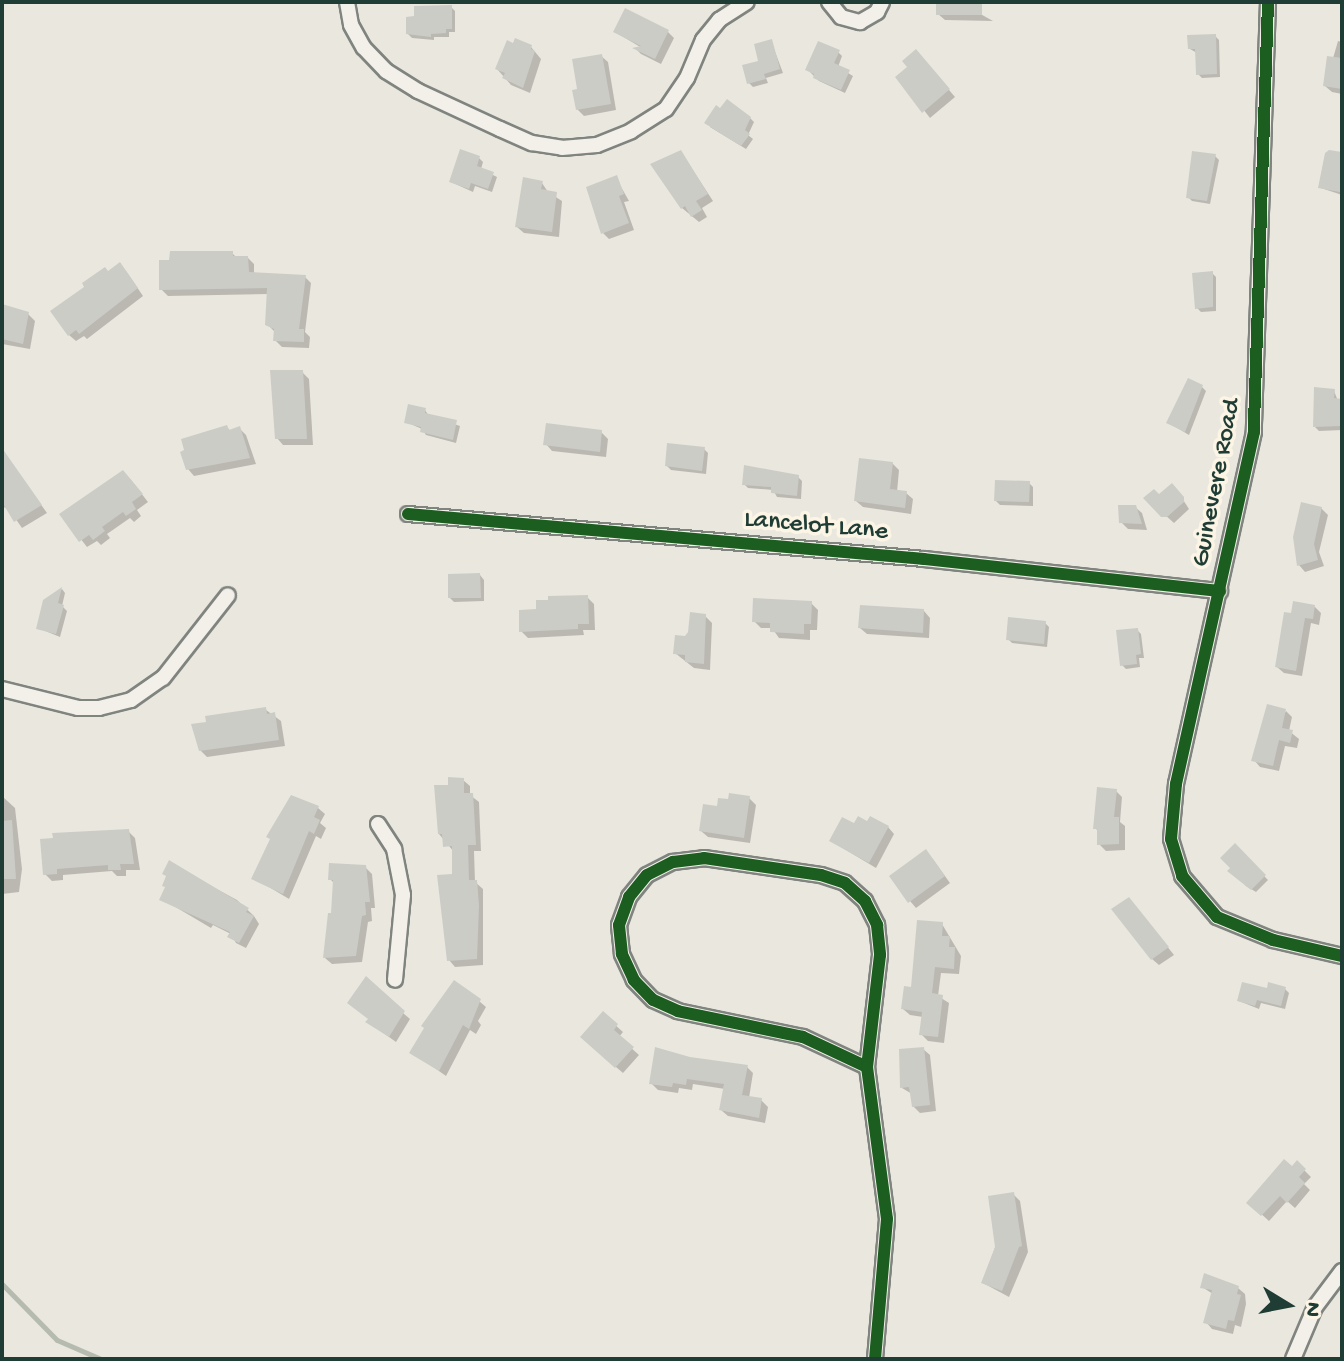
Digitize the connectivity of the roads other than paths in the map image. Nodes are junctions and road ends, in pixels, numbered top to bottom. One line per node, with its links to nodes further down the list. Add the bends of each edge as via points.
1 (347, 2): 2 (street, via 351,25 386,71 500,129 532,143 562,148 597,145 666,109 703,40 719,20)
2 (747, 2)
3 (829, 2): 4 (street, via 841,17 860,22 877,12)
4 (882, 2)
5 (1268, 2): 7 (street, Guinevere Road, via 1256,416)
6 (408, 514): 7 (street, Lancelot Lane)
7 (1220, 591): 11 (street, Guinevere Road, via 1176,784 1171,830 1177,864 1192,891 1217,917 1273,940)
8 (228, 595): 9 (street, via 163,678 131,700 89,709)
9 (2, 689)
10 (378, 824): 12 (street, via 394,849 403,895)
11 (1342, 956)
12 (395, 980)
13 (867, 1067): 13 (street, via 880,955 877,925 865,901 845,883 704,858 673,862 647,875 629,897 619,925 622,954 634,980 653,1000 678,1011 803,1037); 15 (street, via 887,1219)
14 (1342, 1271): 16 (street, via 1315,1307)
15 (875, 1359)
16 (1293, 1359)

